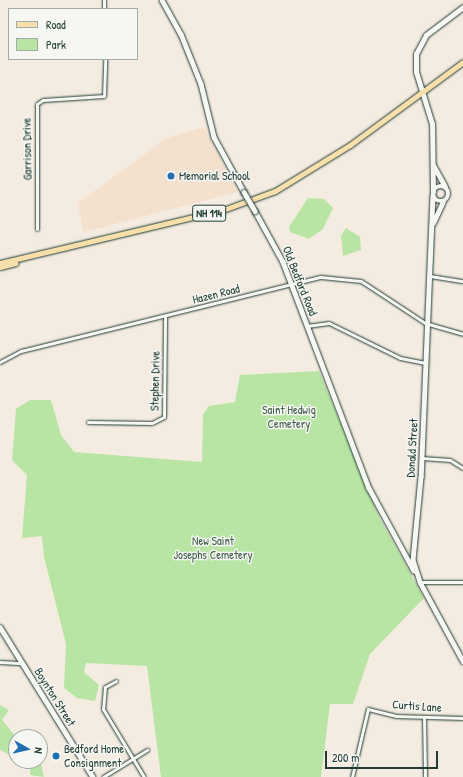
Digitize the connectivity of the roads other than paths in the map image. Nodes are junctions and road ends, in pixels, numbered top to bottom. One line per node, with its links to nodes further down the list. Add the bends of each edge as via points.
1 (162, 0): 17 (street, Old Bedford Road, bridge, via 181,34 201,84 214,137)
2 (463, 7): 5 (street, Donald Street, via 432,30 419,46 415,66)
3 (105, 60): 11 (street, Garrison Drive, via 104,96 43,100 37,104)
4 (463, 62): 5 (main road, NH 114)
5 (424, 93): 6 (street, Donald Street, via 432,124); 12 (main road, NH 114, via 317,168 267,194 223,210)
6 (433, 163): 7 (street, Donald Street); 8 (street, Donald Street)
7 (446, 188): 8 (street, via 438,186); 9 (street, Donald Street, via 449,195)
8 (433, 193): 9 (street); 10 (street, Donald Street)
9 (443, 202): 10 (street, Donald Street)
10 (433, 223): 15 (street, Donald Street)
11 (37, 229)
12 (55, 251): 13 (main road, NH 114); 14 (main road, NH 114)
13 (0, 264)
14 (0, 267)
15 (430, 276): 16 (street); 19 (street, Donald Street)
16 (463, 282)
17 (292, 284): 18 (street, Hazen Road); 19 (street, Hazen Road, via 334,276 361,281); 20 (street, Old Bedford Road)
18 (165, 316): 22 (street, Hazen Road, via 21,351); 24 (street, Stephen Drive, via 164,417 152,423)
19 (428, 324): 21 (street, Hazen Road); 23 (street, Donald Street)
20 (307, 326): 23 (street, via 329,322 400,358); 28 (street, Old Bedford Road, via 351,444)
21 (463, 334)
22 (0, 362)
23 (426, 363): 25 (street, Donald Street)
24 (88, 422)
25 (422, 458): 26 (street, via 450,460); 27 (street, Donald Street)
26 (463, 468)
27 (413, 547): 28 (street); 29 (street, Donald Street)
28 (404, 554): 29 (street, Old Bedford Road)
29 (415, 572): 30 (street, Donald Street)
30 (420, 582): 31 (street); 33 (street, Donald Street)
31 (463, 582)
32 (0, 628): 35 (street, Boynton Street)
33 (463, 661)
34 (0, 662): 35 (street)
35 (22, 663): 41 (street, Boynton Street)
36 (116, 681): 40 (street, via 105,687 102,709)
37 (424, 717): 38 (street, Curtis Lane); 44 (street, Curtis Lane, via 396,716 368,709); 45 (street)
38 (463, 718)
39 (147, 750): 40 (street)
40 (133, 758): 42 (street); 43 (street)
41 (93, 777)
42 (103, 777)
43 (144, 777)
44 (352, 777)
45 (425, 777)

